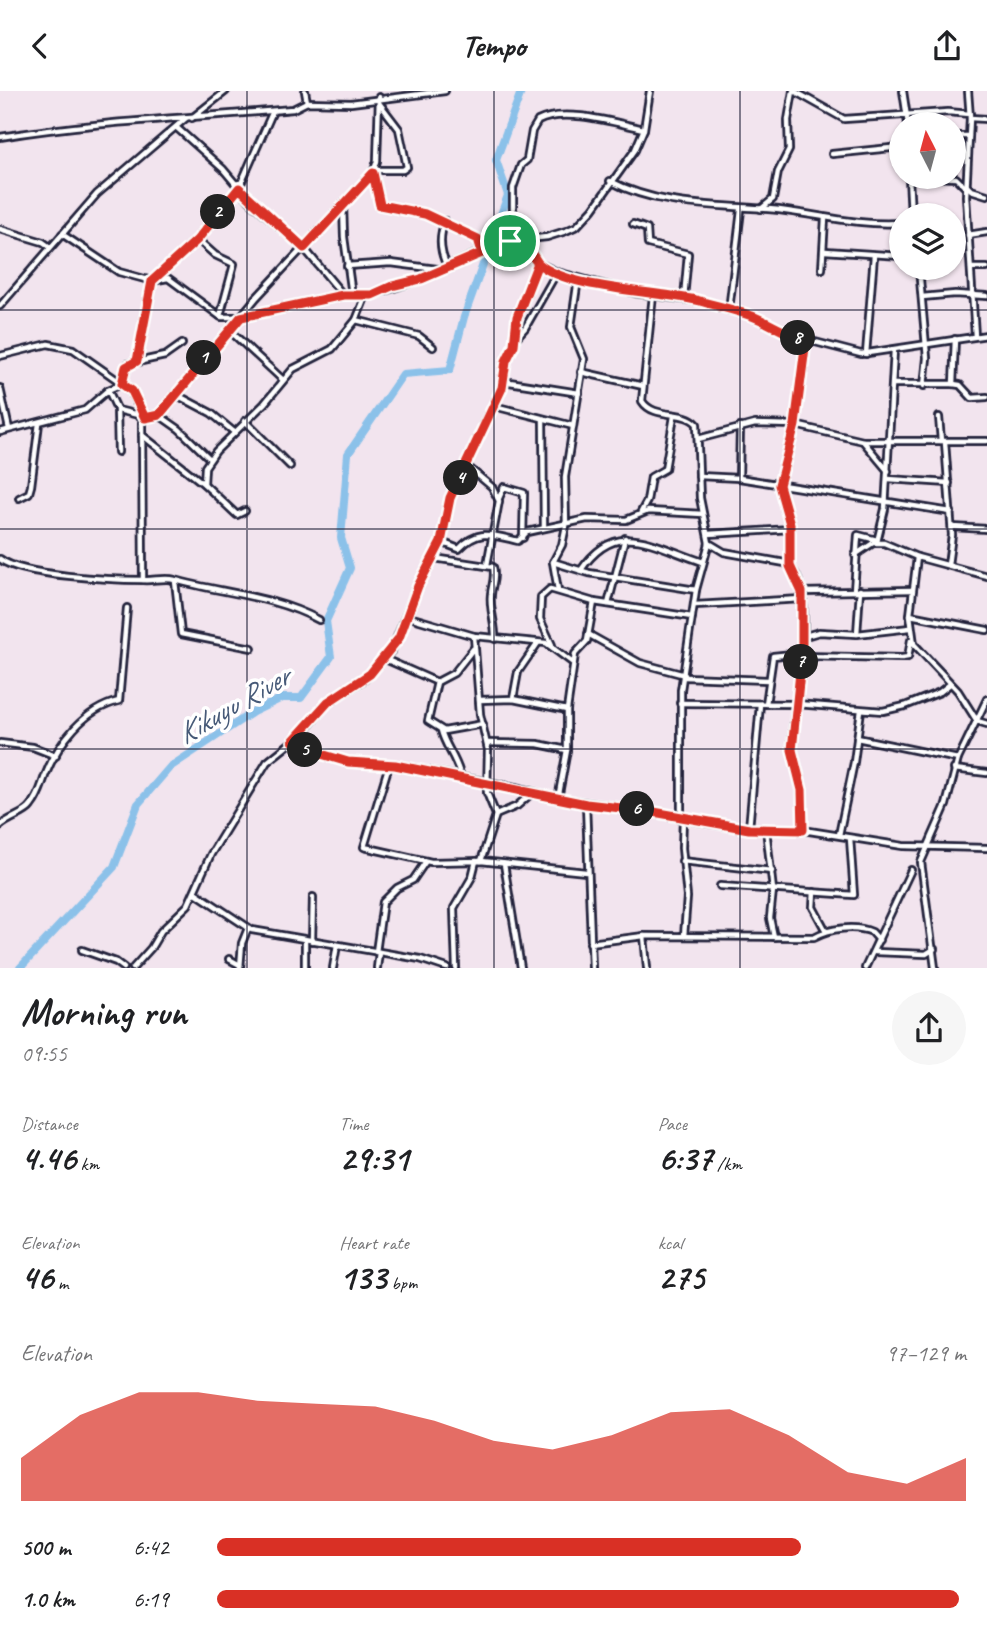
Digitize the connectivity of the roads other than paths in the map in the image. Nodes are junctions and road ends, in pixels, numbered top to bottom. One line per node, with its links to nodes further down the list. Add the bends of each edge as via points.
1 (226, 91): 15 (street)
2 (305, 91): 9 (street)
3 (445, 91): 8 (street)
4 (650, 91): 18 (street)
5 (793, 91): 13 (street, via 844,119); 29 (street, via 787,156 778,172 774,199)
6 (903, 91): 11 (street)
7 (968, 91): 14 (street)
8 (379, 100): 9 (street); 23 (street); 23 (street, via 399,129 407,167)
9 (307, 101): 10 (street, via 293,109)
10 (274, 110): 15 (street); 26 (street)
11 (906, 112)
12 (966, 115): 14 (street)
13 (889, 116)
14 (970, 116): 16 (street); 19 (street)
15 (188, 118): 17 (street); 20 (street, via 68,126)
16 (987, 118)
17 (177, 128): 26 (street); 37 (street, via 120,172)
18 (645, 129): 24 (street); 41 (street, via 589,118 559,116 538,121 513,188 513,216 503,229)
19 (969, 136): 25 (street)
20 (0, 137)
21 (889, 148): 22 (street)
22 (832, 154)
23 (374, 171): 28 (street); 32 (street, via 380,205)
24 (610, 181): 30 (street, via 692,206); 40 (street, via 602,199 577,226)
25 (966, 187): 27 (street); 38 (street)
26 (239, 188): 39 (street); 43 (street)
27 (987, 195)
28 (343, 203): 43 (street); 49 (street)
29 (761, 209): 30 (street); 31 (street)
30 (741, 210): 68 (street)
31 (825, 218): 34 (street); 44 (street)
32 (445, 221): 45 (street, via 478,239); 50 (street, via 441,236)
33 (633, 224): 66 (street, via 647,229 648,244 688,254)
34 (889, 224)
35 (0, 229): 42 (street)
36 (987, 232): 38 (street)
37 (62, 234): 42 (street); 58 (street, via 119,272)
38 (968, 235): 51 (street)
39 (198, 239): 58 (street); 69 (street, via 234,264)
40 (523, 240): 41 (street); 48 (street)
41 (510, 241): 45 (street)
42 (50, 247): 67 (street)
43 (304, 248): 59 (street); 70 (street)
44 (825, 251): 46 (street); 54 (street)
45 (482, 252): 50 (street)
46 (874, 255): 47 (street); 82 (street)
47 (889, 256)
48 (538, 263): 55 (street); 75 (street, via 517,317)
49 (347, 266): 53 (street, via 391,263); 60 (street)
50 (447, 266): 53 (street)
51 (971, 268): 52 (street); 63 (street)
52 (987, 268)
53 (439, 269): 61 (street)
54 (821, 269)
55 (557, 272): 56 (street); 75 (street)
56 (578, 279): 62 (street); 85 (street, via 571,327 584,352)
57 (920, 280): 65 (street)
58 (152, 281): 69 (street, via 169,278); 84 (street)
59 (343, 295): 60 (street); 70 (street)
60 (352, 295): 61 (street)
61 (366, 295): 71 (street)
62 (653, 295): 66 (street); 91 (street)
63 (973, 295): 64 (street); 65 (street); 74 (street)
64 (987, 296)
65 (922, 297): 78 (street)
66 (684, 298): 68 (street)
67 (0, 306)
68 (729, 310): 77 (street)
69 (220, 317): 70 (street); 72 (street)
70 (241, 317): 72 (street)
71 (356, 320): 80 (street, via 419,336); 86 (street, via 332,349 296,366)
72 (231, 328): 86 (street); 96 (street)
73 (987, 335): 74 (street)
74 (975, 336): 76 (street)
75 (515, 339): 87 (street)
76 (955, 339): 78 (street); 90 (street)
77 (806, 340): 82 (street); 107 (street)
78 (926, 343): 81 (street); 92 (street)
79 (183, 344): 84 (street, via 165,356)
80 (433, 347)
81 (894, 350): 82 (street); 89 (street)
82 (866, 354)
83 (0, 356): 88 (street, via 64,346)
84 (137, 361): 88 (street, via 126,367)
85 (581, 372): 91 (street); 95 (street)
86 (283, 380): 104 (street)
87 (503, 381): 95 (street); 98 (street)
88 (122, 384): 94 (street); 102 (street, via 132,391)
89 (894, 384): 92 (street); 116 (street)
90 (953, 384): 92 (street); 97 (street, via 972,398)
91 (643, 386): 101 (street, via 644,405)
92 (924, 386)
93 (0, 388): 110 (street)
94 (108, 390): 99 (street); 106 (street, via 85,410)
95 (579, 393): 108 (street)
96 (175, 394): 100 (street); 112 (street, via 211,413)
97 (987, 397)
98 (494, 406): 105 (street); 122 (street)
99 (117, 409): 102 (street); 119 (street)
100 (159, 415): 102 (street); 120 (street)
101 (674, 416): 114 (street, via 695,420); 135 (street, via 665,469 651,477)
102 (144, 417): 113 (street)
103 (939, 417): 118 (street)
104 (245, 421): 112 (street); 121 (street)
105 (542, 421): 108 (street); 139 (street)
106 (39, 423): 110 (street); 130 (street, via 32,485 29,493)
107 (795, 425): 109 (street); 115 (street); 129 (street)
108 (573, 426): 137 (street, via 565,477)
109 (740, 427): 114 (street); 125 (street)
110 (9, 429): 111 (street)
111 (0, 432)
112 (234, 432): 120 (street)
113 (141, 434): 128 (street); 161 (street)
114 (698, 439): 124 (street)
115 (863, 441): 116 (street); 123 (street)
116 (891, 441): 118 (street); 123 (street)
117 (987, 441): 118 (street)
118 (943, 442): 127 (street)
119 (118, 452)
120 (210, 459): 128 (street)
121 (290, 466)
122 (467, 466): 131 (street, via 492,487); 147 (street, via 450,498)
123 (888, 471): 126 (street)
124 (699, 476): 125 (street); 136 (street)
125 (740, 478): 129 (street)
126 (888, 479): 127 (street); 132 (street)
127 (949, 483): 134 (street)
128 (204, 484): 133 (street, via 237,515)
129 (779, 485): 132 (street); 140 (street)
130 (19, 498)
131 (499, 501): 143 (street); 145 (street, via 504,487 524,493)
132 (886, 502): 134 (street); 146 (street)
133 (245, 512)
134 (951, 512): 138 (street)
135 (641, 513): 136 (street); 137 (street, via 626,520 587,519)
136 (703, 514): 142 (street)
137 (566, 526): 139 (street); 153 (street)
138 (952, 527): 141 (street); 156 (street)
139 (544, 528): 145 (street, via 527,532)
140 (790, 529): 142 (street); 157 (street)
141 (987, 529)
142 (708, 534): 148 (street)
143 (492, 535): 145 (street); 147 (street, via 470,537 459,549); 155 (street)
144 (625, 538): 154 (street); 158 (street, via 602,545); 159 (street)
145 (523, 539)
146 (877, 541): 149 (street); 149 (street, via 859,534); 150 (street)
147 (441, 542): 151 (street)
148 (709, 543): 154 (street); 157 (street, via 724,552)
149 (855, 555): 166 (street)
150 (918, 557): 156 (street); 165 (street)
151 (434, 558): 155 (street); 174 (street)
152 (0, 559): 161 (street, via 12,566 50,573)
153 (553, 562): 158 (street); 163 (street)
154 (703, 562): 164 (street)
155 (487, 565): 183 (street, via 495,575 491,602)
156 (948, 565): 160 (street)
157 (790, 566): 167 (street)
158 (581, 570): 159 (street)
159 (615, 575): 164 (street); 170 (street)
160 (987, 576)
161 (143, 580): 162 (street)
162 (175, 580): 176 (street, via 272,600); 187 (street, via 181,635)
163 (558, 590): 169 (street); 186 (street, via 544,592 539,612)
164 (696, 590): 171 (street)
165 (912, 590): 166 (street); 173 (street)
166 (857, 591): 167 (street); 180 (street)
167 (802, 592): 168 (street)
168 (802, 599): 171 (street); 182 (street)
169 (594, 602): 170 (street); 179 (street)
170 (608, 605): 175 (street)
171 (695, 605): 175 (street)
172 (127, 608): 213 (street, via 119,701 90,712)
173 (910, 615): 177 (street); 178 (street)
174 (406, 616): 181 (street); 190 (street)
175 (692, 618): 192 (street)
176 (319, 620)
177 (910, 628): 180 (street); 184 (street)
178 (987, 630)
179 (588, 634): 191 (street, via 575,652); 192 (street, via 640,663)
180 (857, 634): 182 (street, via 819,632)
181 (474, 636): 183 (street); 188 (street)
182 (802, 637): 189 (street)
183 (495, 639): 185 (street)
184 (912, 639): 189 (street, via 908,657 902,658); 195 (street)
185 (538, 643): 186 (street); 196 (street, via 518,672)
186 (552, 645): 191 (street)
187 (252, 648)
188 (474, 648): 194 (street, via 454,674); 198 (street)
189 (802, 654): 193 (street, via 775,654); 201 (street)
190 (385, 659): 194 (street); 209 (street, via 365,679 328,702)
191 (573, 664): 202 (street)
192 (685, 676): 193 (street); 199 (street)
193 (768, 680): 200 (street)
194 (437, 682): 207 (street, via 428,721)
195 (950, 684): 203 (street, via 905,706); 204 (street)
196 (513, 699): 198 (street); 202 (street)
197 (987, 699): 204 (street)
198 (479, 700): 205 (street)
199 (680, 703): 200 (street); 224 (street)
200 (763, 704): 201 (street); 226 (street)
201 (797, 704): 203 (street); 228 (street, via 792,750 802,790)
202 (567, 710): 212 (street)
203 (861, 711): 208 (street)
204 (977, 721): 206 (street); 214 (street)
205 (483, 724): 207 (street); 211 (street)
206 (987, 725)
207 (441, 730): 218 (street, via 458,761)
208 (857, 738): 214 (street); 229 (street)
209 (293, 741): 215 (street, via 325,757); 243 (street, via 267,762 211,854)
210 (0, 743): 213 (street, via 33,747)
211 (487, 743): 212 (street); 219 (street)
212 (567, 750): 221 (street)
213 (56, 756): 225 (street, via 31,807)
214 (958, 759): 216 (street)
215 (389, 765): 218 (street); 234 (street, via 364,847)
216 (954, 769): 217 (street); 231 (street, via 946,805)
217 (987, 773)
218 (461, 778): 219 (street)
219 (486, 782): 220 (street); 223 (street)
220 (533, 792): 221 (street); 223 (street, via 508,812)
221 (558, 799): 222 (street)
222 (586, 804): 224 (street); 239 (street)
223 (496, 815): 235 (street)
224 (682, 817): 226 (street); 233 (street)
225 (0, 826)
226 (749, 829): 227 (street)
227 (766, 829): 228 (street); 238 (street)
228 (803, 830): 229 (street)
229 (839, 835): 230 (street)
230 (850, 838): 231 (street); 242 (street, via 854,895)
231 (925, 847): 232 (street); 255 (street, via 921,869)
232 (987, 848)
233 (682, 860): 238 (street); 248 (street, via 687,897)
234 (426, 861): 235 (street); 257 (street, via 413,880 383,902)
235 (479, 861): 236 (street); 267 (street, via 454,908)
236 (504, 864): 239 (street); 268 (street)
237 (911, 870): 251 (street)
238 (772, 871): 241 (street)
239 (586, 872): 253 (street)
240 (720, 886): 241 (street)
241 (773, 890): 242 (street); 249 (street, via 770,918)
242 (814, 892): 246 (street, via 813,907)
243 (196, 893): 245 (street); 262 (street)
244 (313, 897): 252 (street)
245 (248, 928): 250 (street); 260 (street)
246 (826, 931): 249 (street, via 814,937); 251 (street, via 866,929)
247 (644, 936): 248 (street); 253 (street); 270 (street)
248 (684, 936): 249 (street)
249 (774, 937)
250 (305, 940): 252 (street); 263 (street)
251 (879, 940): 258 (street)
252 (312, 941): 254 (street)
253 (590, 943): 269 (street)
254 (337, 945): 257 (street); 264 (street)
255 (934, 949): 258 (street, via 926,954); 272 (street)
256 (82, 950): 261 (street)
257 (377, 952): 265 (street); 266 (street)
258 (875, 952): 271 (street)
259 (229, 959): 260 (street)
260 (240, 967)
261 (124, 968)
262 (132, 968)
263 (305, 968)
264 (333, 968)
265 (377, 968)
266 (447, 968)
267 (456, 968)
268 (521, 968)
269 (592, 968)
270 (647, 968)
271 (865, 968)
272 (935, 968)

